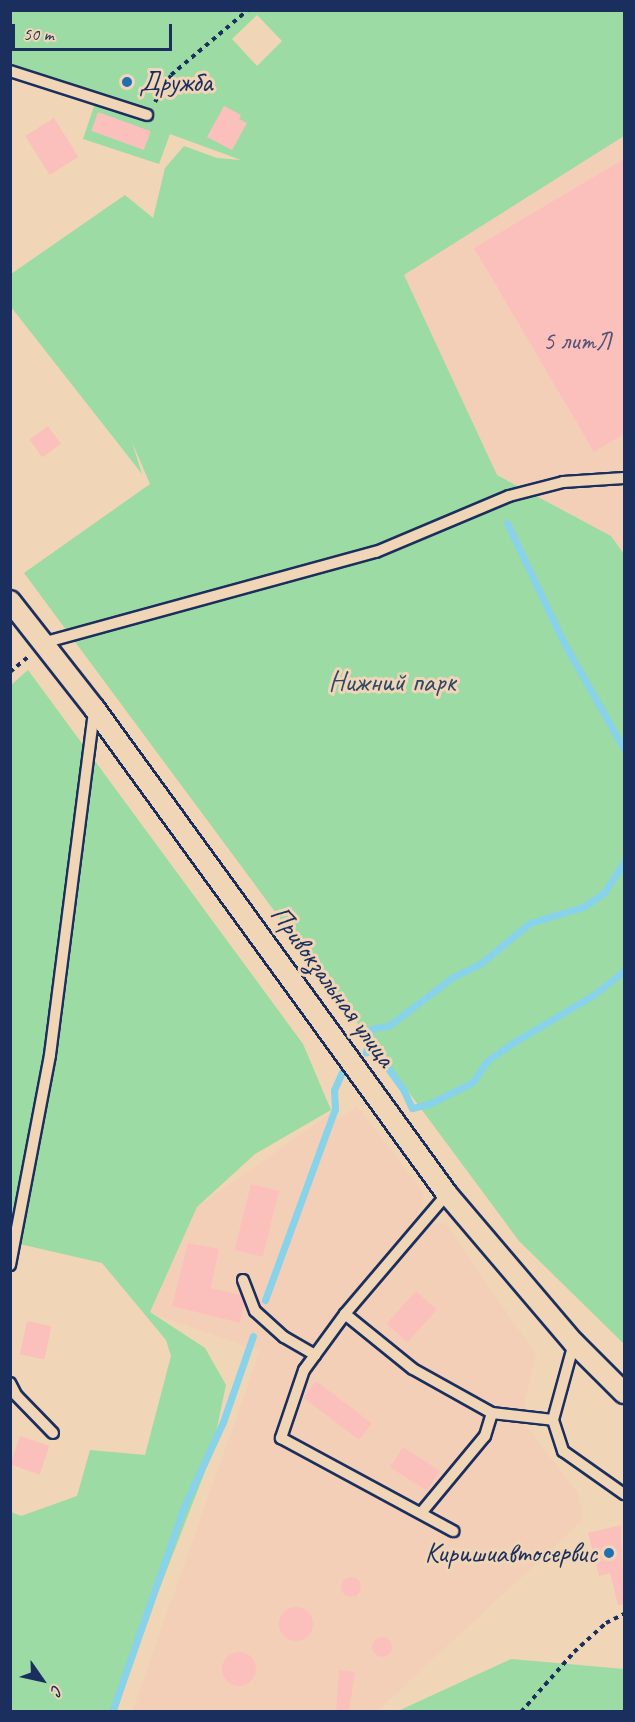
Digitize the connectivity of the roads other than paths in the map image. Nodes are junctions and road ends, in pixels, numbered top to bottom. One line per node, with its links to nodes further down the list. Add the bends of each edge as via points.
1 (10, 71): 2 (lane)
2 (147, 115)
3 (624, 478): 5 (lane, via 563,482 509,496 376,552)
4 (10, 601): 5 (street, Привокзальная улица)
5 (46, 642): 6 (street, Привокзальная улица)
6 (94, 708): 7 (street, Привокзальная улица); 8 (lane, via 50,1056)
7 (447, 1194): 10 (lane); 11 (street, Привокзальная улица)
8 (10, 1265)
9 (243, 1280): 12 (lane, via 255,1311 284,1337)
10 (345, 1314): 12 (lane); 15 (lane, via 413,1369)
11 (574, 1343): 14 (street, Привокзальная улица); 16 (lane)
12 (315, 1355): 19 (lane, via 304,1370 281,1438)
13 (10, 1383): 17 (lane, via 16,1395)
14 (624, 1393)
15 (492, 1413): 16 (lane); 19 (lane, via 485,1436)
16 (553, 1420): 18 (lane, via 563,1451)
17 (53, 1433)
18 (624, 1494)
19 (421, 1514): 20 (lane)
20 (453, 1531)

